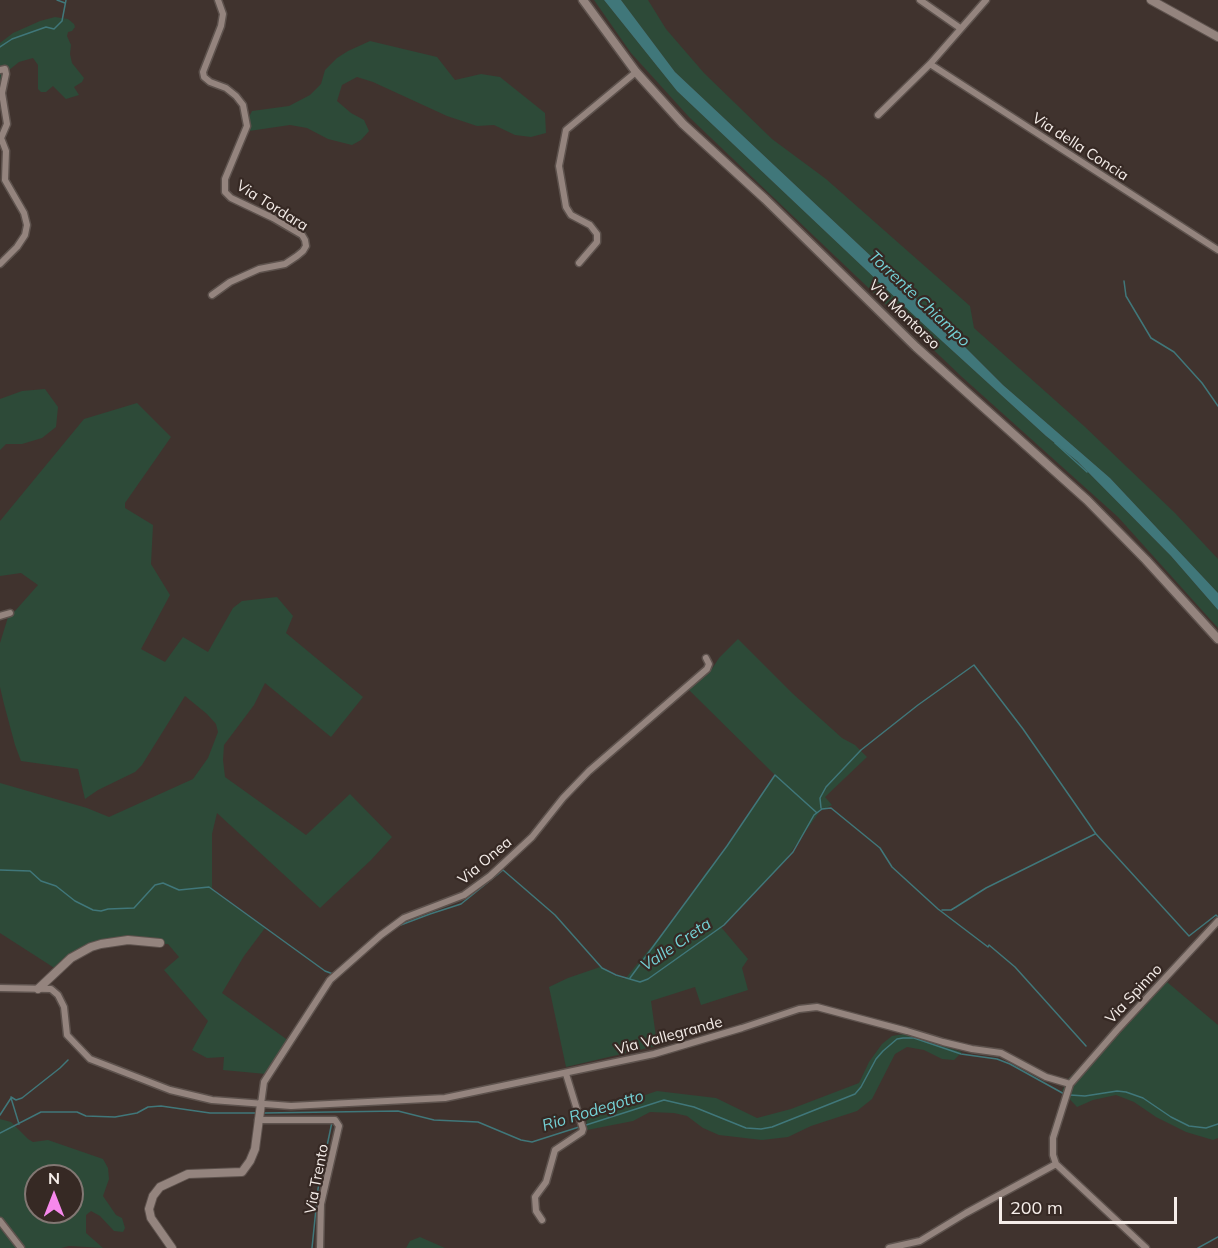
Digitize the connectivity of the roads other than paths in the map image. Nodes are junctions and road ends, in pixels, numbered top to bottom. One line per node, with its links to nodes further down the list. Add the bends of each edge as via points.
1 (218, 0): 15 (street, Via Tordara, via 223,14 221,26 204,77 236,96 243,105 247,126 225,178 225,192 302,235 306,246 285,264 249,273)
2 (583, 0): 10 (main road, Via Montorso)
3 (921, 0): 6 (street)
4 (986, 0): 6 (street)
5 (1151, 0): 7 (street)
6 (960, 28): 8 (street)
7 (1218, 37)
8 (930, 64): 11 (street); 12 (street, Via della Concia)
9 (0, 70): 14 (street, via 5,69 6,74 2,93 7,124 1,138 6,151 4,180 27,225 17,247)
10 (636, 72): 13 (street, via 566,130 559,166 566,207 597,234 597,242); 18 (main road, Via Montorso, via 684,124 916,347 1087,500)
11 (878, 115)
12 (1218, 250)
13 (579, 263)
14 (0, 264)
15 (212, 295)
16 (10, 613): 17 (street)
17 (0, 616)
18 (1218, 639)
19 (706, 658): 26 (street, Via Onea, via 707,669 589,771 532,837 490,876 464,895 404,918 330,980 264,1082)
20 (1218, 921): 25 (street, Via Spinno)
21 (160, 943): 23 (street, via 128,940 91,947 71,958)
22 (0, 988): 23 (street)
23 (38, 989): 26 (street, via 51,989 58,995 68,1035 90,1059 171,1090)
24 (566, 1074): 25 (street, Via Vallegrande, via 657,1053 799,1009 817,1007 943,1042 1001,1053 1046,1077); 26 (street, Via Vallegrande, via 445,1098 291,1106); 30 (street, via 582,1132 555,1150 546,1182 535,1197 536,1211)
25 (1070, 1084): 27 (street, via 1053,1138)
26 (260, 1113): 33 (street, via 255,1149 242,1172 188,1174 160,1187 153,1196 151,1218); 34 (street, Via Trento, via 333,1120 339,1126 321,1204)
27 (1053, 1155): 28 (street); 29 (street)
28 (1056, 1164): 29 (street); 36 (street)
29 (1043, 1170): 35 (street, via 920,1241)
30 (542, 1220)
31 (0, 1221): 32 (street)
32 (21, 1248)
33 (172, 1248)
34 (320, 1248)
35 (889, 1248)
36 (1146, 1248)

